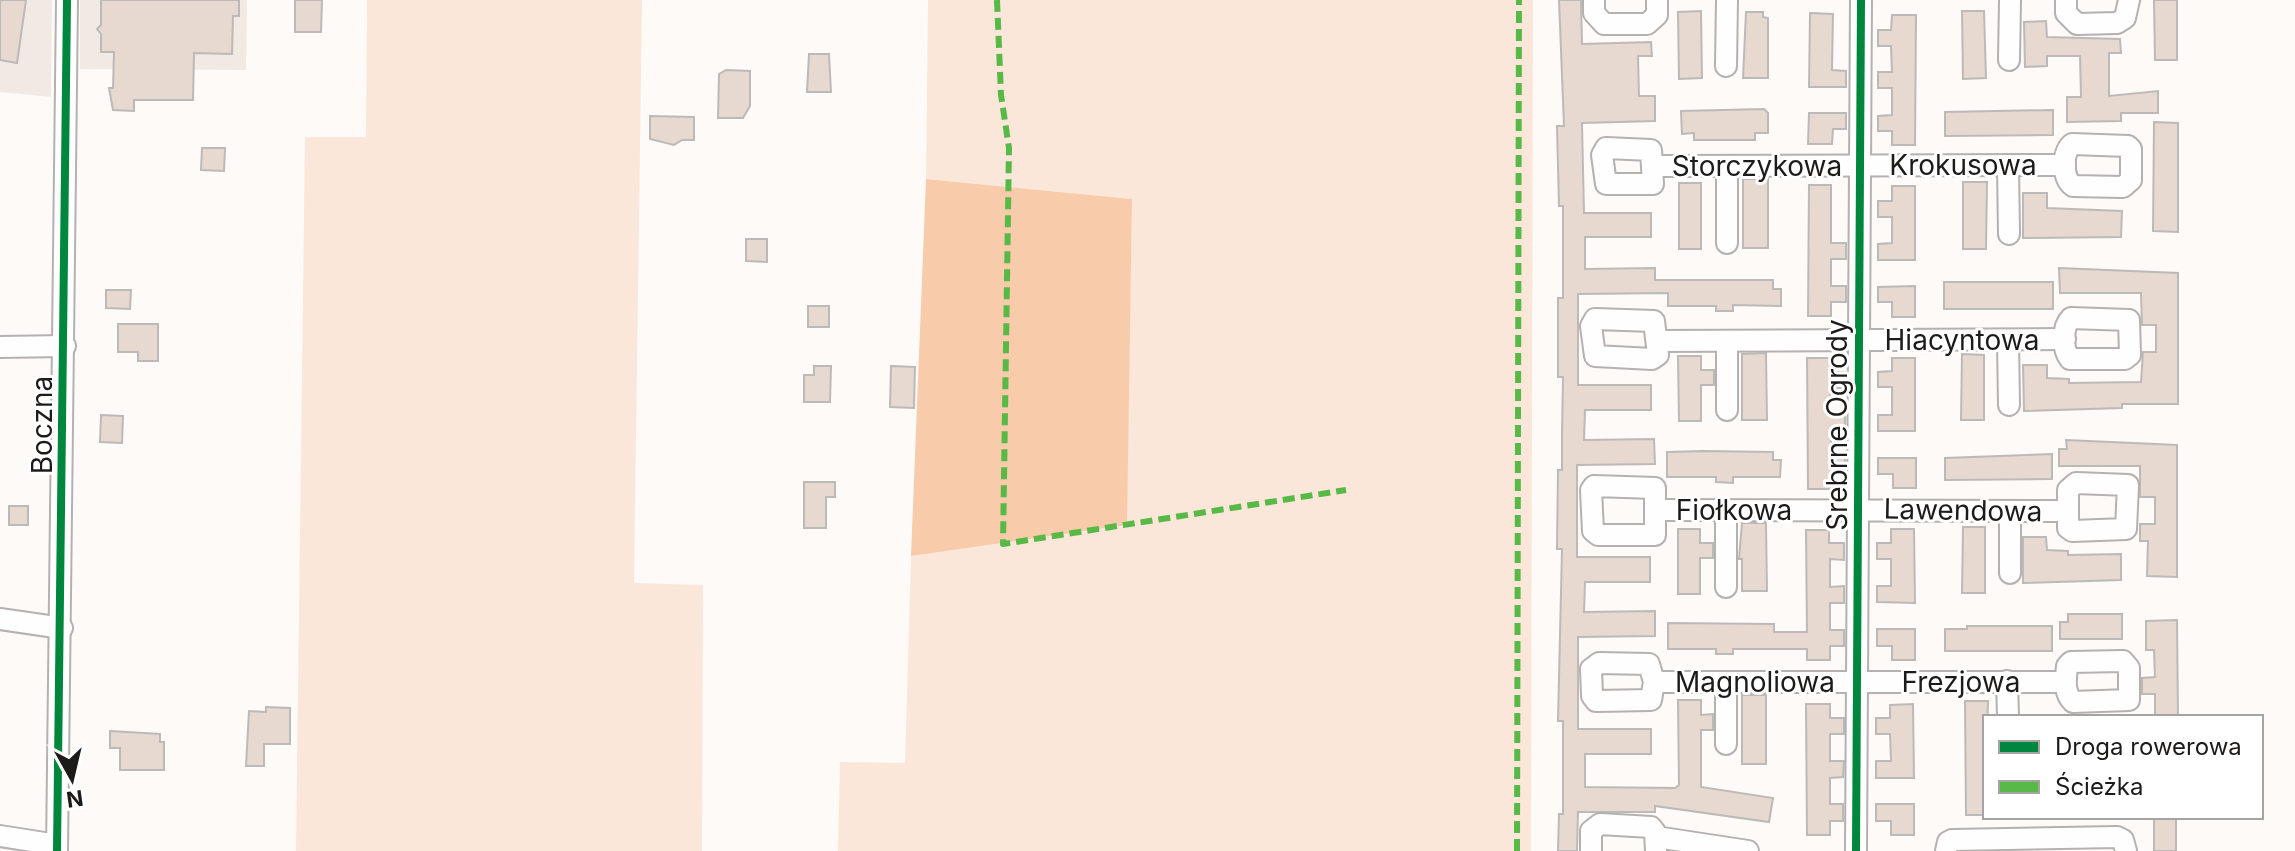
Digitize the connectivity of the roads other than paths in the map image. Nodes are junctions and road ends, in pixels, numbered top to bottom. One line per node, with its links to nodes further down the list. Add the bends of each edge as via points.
1 (67, 0): 23 (street, Boczna)
2 (1594, 0): 3 (street, via 1598,21 1632,24 1654,21)
3 (1657, 0)
4 (1727, 0): 10 (street)
5 (1861, 0): 11 (street, Srebrne Ogrody)
6 (2010, 0): 9 (street)
7 (2066, 0): 8 (street, via 2066,13 2077,24 2117,23 2125,18)
8 (2129, 0)
9 (2009, 60)
10 (1726, 66)
11 (1861, 165): 12 (street, Krokusowa); 15 (street, Storczykowa); 22 (street, Srebrne Ogrody)
12 (2008, 165): 13 (street, Krokusowa); 16 (street)
13 (2065, 165)
14 (1654, 166): 15 (street, Storczykowa)
15 (1727, 166): 17 (street)
16 (2009, 234)
17 (1727, 243)
18 (2065, 339): 19 (street, Hiacyntowa)
19 (2008, 340): 22 (street, Hiacyntowa); 25 (street)
20 (1657, 341): 21 (street, Hiacyntowa)
21 (1727, 341): 22 (street, Hiacyntowa); 26 (street)
22 (1859, 341): 27 (street, Srebrne Ogrody)
23 (65, 346): 24 (street); 35 (street, Boczna)
24 (0, 347)
25 (2009, 405)
26 (1727, 410)
27 (1859, 508): 29 (street, Fiołkowa); 30 (street, Lawendowa); 39 (street, Srebrne Ogrody)
28 (1657, 510): 29 (street, Fiołkowa)
29 (1726, 510): 33 (street)
30 (2010, 511): 31 (street, Lawendowa); 32 (street)
31 (2068, 511)
32 (2010, 573)
33 (1726, 587)
34 (0, 619): 35 (street)
35 (62, 628): 45 (street, Boczna)
36 (2007, 681): 39 (street, Frezjowa); 40 (street, Frezjowa); 41 (street)
37 (1654, 682): 38 (street, Magnoliowa)
38 (1726, 682): 39 (street, Magnoliowa); 42 (street)
39 (1856, 682): 48 (street, Srebrne Ogrody)
40 (2065, 682)
41 (2008, 715)
42 (1726, 744)
43 (0, 836): 45 (street)
44 (1656, 844): 46 (street, via 1651,827 1600,824 1591,831); 47 (street)
45 (57, 848)
46 (1591, 851)
47 (1748, 851)
48 (1856, 851)
49 (1946, 851): 50 (street, via 1952,840 2117,837)
50 (2126, 851)

